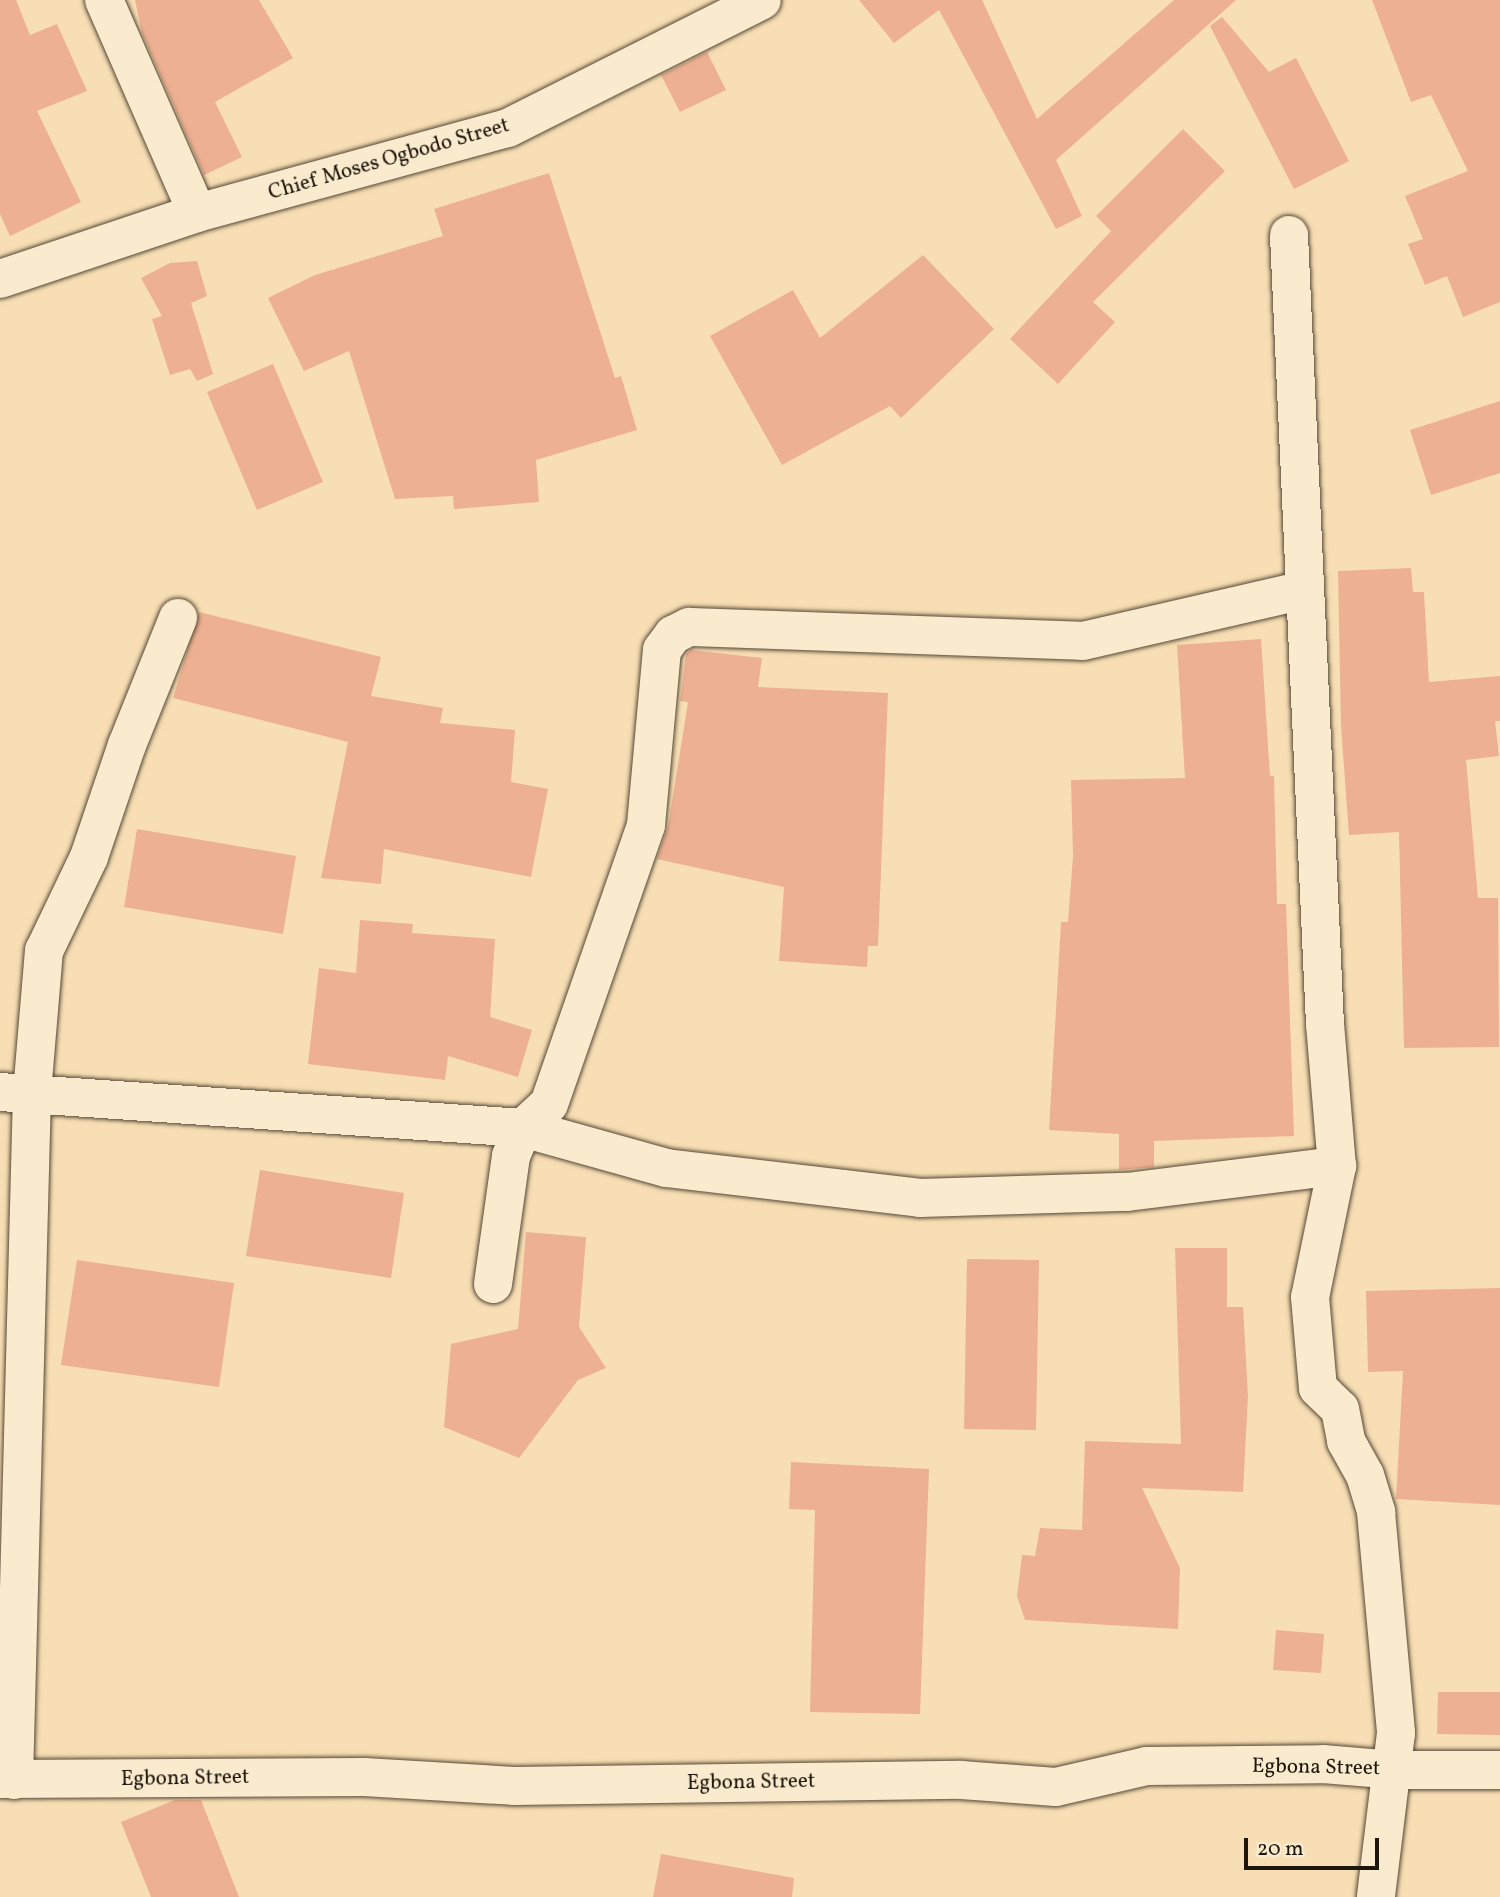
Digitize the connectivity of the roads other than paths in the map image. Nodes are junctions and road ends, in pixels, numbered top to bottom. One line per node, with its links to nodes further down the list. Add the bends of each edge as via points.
1 (104, 0): 3 (street)
2 (762, 0): 3 (street, Chief Moses Ogbodo Street, via 508,128)
3 (197, 213): 5 (street, Chief Moses Ogbodo Street)
4 (1289, 235): 6 (street)
5 (0, 279)
6 (1304, 590): 9 (street, via 1083,641 689,627 673,635 663,650 646,825 549,1104); 10 (street)
7 (178, 618): 8 (street, via 89,857 44,951)
8 (16, 1093): 9 (street); 14 (street)
9 (523, 1128): 10 (street, via 666,1167 920,1198 1127,1192); 11 (street, via 511,1156)
10 (1336, 1166): 12 (street, via 1310,1297 1318,1388 1340,1409 1346,1441 1365,1475 1376,1512 1396,1732)
11 (493, 1284)
12 (1394, 1770): 13 (street, Egbona Street); 14 (street, Egbona Street, via 1323,1764 1146,1766 1056,1787 961,1780 514,1786 364,1777); 15 (street)
13 (1500, 1770)
14 (7, 1780)
15 (1376, 1897)

